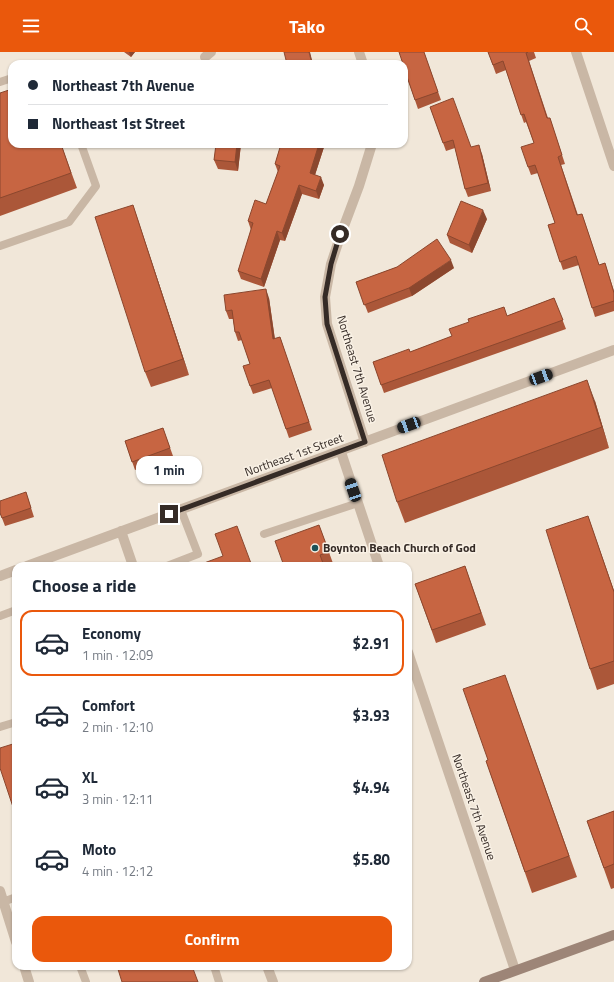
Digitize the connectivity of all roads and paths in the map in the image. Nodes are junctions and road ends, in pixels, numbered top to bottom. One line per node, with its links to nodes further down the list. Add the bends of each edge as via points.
1 (576, 52): 4 (street)
2 (82, 148): 5 (lane, via 96,186 69,222)
3 (371, 148): 7 (street, Northeast 7th Avenue, via 340,234 325,297 327,324)
4 (614, 166)
5 (0, 246)
6 (614, 350): 7 (street, Northeast 1st Street)
7 (365, 442): 8 (street, Northeast 1st Street)
8 (340, 452): 9 (street); 10 (street, Northeast 1st Street)
9 (358, 503): 12 (lane); 16 (street)
10 (181, 510): 11 (street, Northeast 1st Street); 15 (lane, via 198,554)
11 (121, 531): 13 (street, Northeast 1st Street); 14 (street)
12 (264, 534)
13 (38, 562)
14 (131, 562)
15 (177, 562)
16 (378, 562)
17 (12, 572): 18 (street)
18 (0, 576)
19 (12, 612): 20 (lane)
20 (0, 616)
21 (412, 674): 33 (street, Northeast 7th Avenue)
22 (12, 724): 23 (lane)
23 (0, 728)
24 (0, 891): 26 (street)
25 (12, 899): 26 (lane)
26 (3, 902): 27 (street)
27 (12, 930)
28 (614, 935): 33 (street)
29 (25, 970): 34 (street)
30 (82, 970): 35 (lane)
31 (215, 970): 36 (lane)
32 (268, 970): 37 (street)
33 (515, 970): 38 (street)
34 (29, 982)
35 (86, 982)
36 (219, 982)
37 (273, 982)
38 (484, 982)

